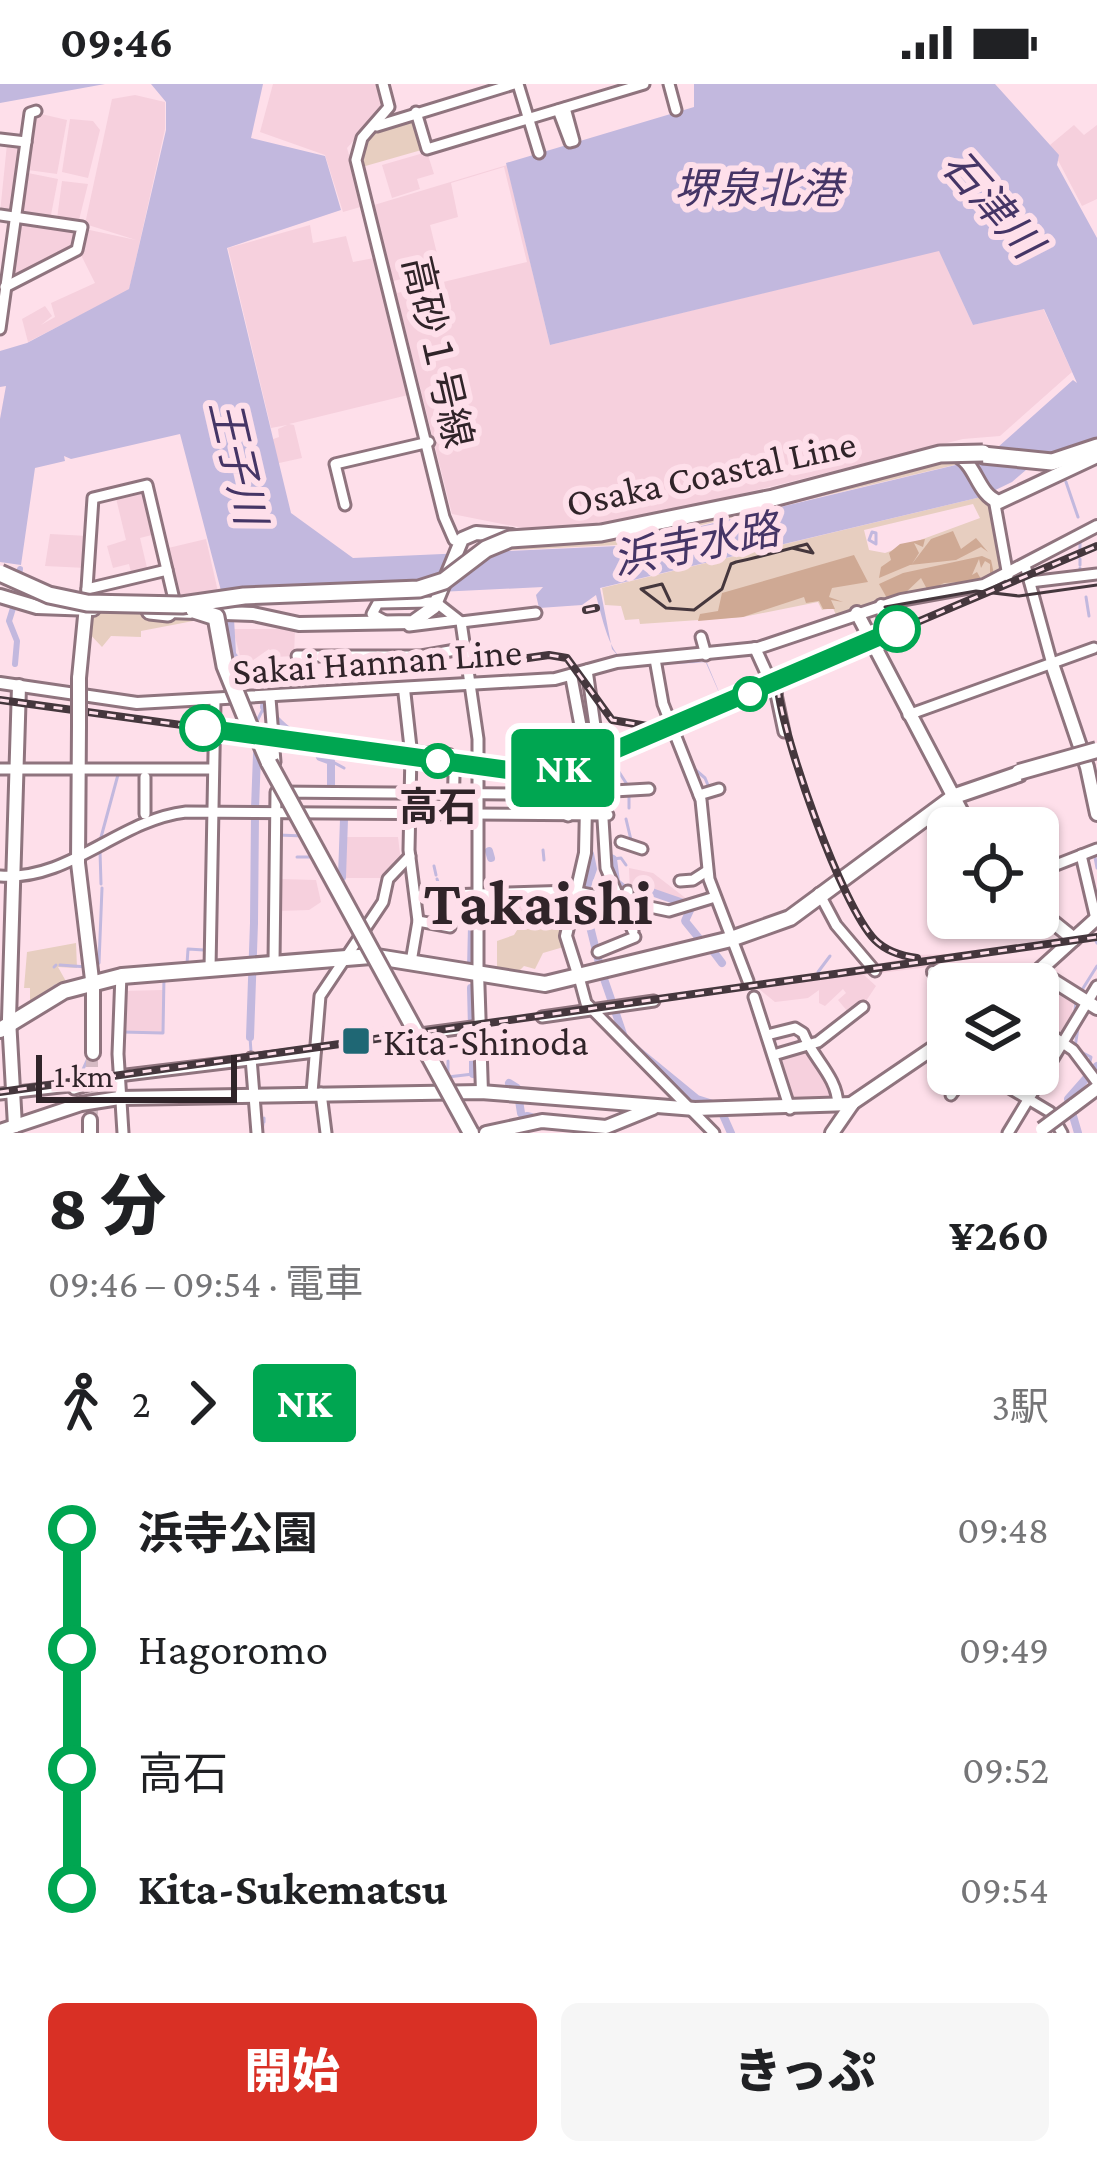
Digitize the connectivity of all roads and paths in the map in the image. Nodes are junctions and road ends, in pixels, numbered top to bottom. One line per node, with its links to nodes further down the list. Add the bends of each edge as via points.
1 (385, 84): 11 (street, 高砂１号線, via 389,107)
2 (513, 84): 9 (street); 10 (street)
3 (590, 84): 7 (street)
4 (640, 84): 6 (street)
5 (668, 84): 8 (street)
6 (621, 87): 7 (street)
7 (595, 98): 10 (street)
8 (676, 110)
9 (416, 113): 10 (street, via 427,149); 11 (street)
10 (529, 118): 13 (street)
11 (377, 125): 19 (street, 高砂１号線, via 359,156)
12 (0, 139): 15 (street, via 25,142)
13 (539, 152)
14 (0, 215): 15 (street)
15 (14, 217): 16 (street); 16 (street, via 82,227 76,250)
16 (4, 287): 17 (street)
17 (2, 307): 18 (street)
18 (0, 329)
19 (427, 442): 29 (street, via 335,464); 32 (street, 高砂１号線)
20 (1097, 450): 21 (highway, bridge, via 1046,461); 23 (main road)
21 (955, 453): 24 (highway, bridge); 25 (highway, bridge); 25 (highway, bridge); 33 (highway, bridge, via 630,530 522,538)
22 (974, 468): 24 (main road, Osaka Coastal Line, via 953,454); 25 (main road, Osaka Coastal Line, via 965,452 952,449); 28 (main road)
23 (1061, 472): 28 (main road); 28 (main road)
24 (878, 473): 25 (main road, Osaka Coastal Line)
25 (821, 482): 26 (highway, bridge); 27 (highway, bridge); 31 (main road, Osaka Coastal Line)
26 (777, 494)
27 (737, 502): 31 (highway, bridge); 31 (highway, bridge); 32 (main road, Osaka Coastal Line, via 587,536 476,530)
28 (993, 502): 38 (street)
29 (345, 505)
30 (1097, 525): 34 (main road, Sakai Hannan Line)
31 (608, 535): 32 (main road, Osaka Coastal Line); 33 (highway, bridge); 44 (highway, bridge, via 505,540 425,588)
32 (458, 544): 45 (main road, bridge)
33 (490, 549): 44 (highway, bridge, via 426,590)
34 (1025, 566): 38 (main road, Sakai Hannan Line); 39 (street)
35 (167, 570): 40 (street); 40 (street, via 147,484 93,498); 48 (street)
36 (1097, 574): 39 (street)
37 (0, 575): 41 (street); 48 (highway, bridge, via 58,600)
38 (1007, 575): 46 (main road, Sakai Hannan Line)
39 (1030, 582): 65 (street)
40 (87, 589): 47 (street)
41 (39, 590)
42 (262, 593): 44 (highway, bridge); 48 (highway, bridge); 56 (highway, bridge, via 219,596)
43 (0, 595): 47 (main road)
44 (310, 595): 48 (highway, bridge); 49 (highway, bridge); 56 (highway, bridge, via 233,602)
45 (438, 596): 53 (main road); 53 (street, via 373,607 378,620); 54 (street, via 378,600); 54 (main road, via 418,621); 55 (street)
46 (882, 605): 51 (main road, Sakai Hannan Line); 52 (main road)
47 (86, 608): 48 (main road); 58 (main road)
48 (150, 608): 49 (main road); 49 (highway, bridge); 49 (highway, bridge); 56 (highway, bridge, via 208,610)
49 (225, 610): 54 (main road); 77 (main road, via 221,656)
50 (536, 613): 55 (street)
51 (857, 613): 60 (main road, Sakai Hannan Line); 76 (main road)
52 (888, 620)
53 (410, 621): 54 (main road)
54 (354, 625): 55 (street)
55 (464, 625): 59 (street); 69 (street)
56 (220, 637): 77 (highway, bridge)
57 (701, 637): 62 (street)
58 (83, 643): 73 (main road); 83 (main road, bridge)
59 (467, 648): 63 (street); 69 (street)
60 (755, 648): 62 (main road, Sakai Hannan Line); 72 (main road)
61 (1094, 648): 65 (street)
62 (706, 655): 64 (main road, Sakai Hannan Line)
63 (297, 656)
64 (656, 662): 66 (main road, Sakai Hannan Line); 98 (street)
65 (1052, 664): 76 (street); 79 (main road)
66 (587, 670): 67 (main road, Sakai Hannan Line); 97 (street)
67 (572, 675): 69 (main road, Sakai Hannan Line); 96 (main road, via 587,760)
68 (0, 683): 70 (main road, Sakai Hannan Line)
69 (474, 684): 71 (main road, Sakai Hannan Line); 95 (street)
70 (19, 686): 73 (main road, Sakai Hannan Line); 85 (main road)
71 (404, 689): 74 (main road, Sakai Hannan Line); 80 (main road)
72 (776, 694): 78 (street)
73 (78, 695): 75 (main road, Sakai Hannan Line)
74 (266, 699): 77 (main road, Sakai Hannan Line); 77 (street, via 274,717)
75 (215, 701): 77 (main road, Sakai Hannan Line); 86 (street)
76 (908, 715): 99 (main road)
77 (249, 721): 80 (street, via 316,747); 82 (highway, bridge); 82 (highway, bridge)
78 (784, 732)
79 (1091, 753): 89 (highway); 89 (highway, bridge); 101 (main road)
80 (412, 755): 81 (main road); 93 (street)
81 (449, 755)
82 (270, 765): 92 (main road); 111 (highway, bridge)
83 (78, 768): 85 (street); 86 (street); 116 (main road)
84 (0, 769): 85 (street)
85 (19, 769): 120 (main road)
86 (212, 769): 102 (street)
87 (454, 775): 94 (street)
88 (145, 777): 105 (street)
89 (998, 779): 99 (highway)
90 (650, 789): 97 (street)
91 (719, 789): 98 (street)
92 (284, 791): 93 (street); 103 (street, via 275,793); 104 (main road)
93 (411, 792): 94 (street); 106 (street)
94 (454, 792): 95 (street); 107 (street)
95 (476, 792): 108 (street); 109 (street, via 530,795)
96 (584, 792): 97 (street); 110 (main road)
97 (604, 794): 110 (street)
98 (699, 795): 119 (street)
99 (952, 796): 100 (main road); 123 (highway)
100 (958, 807)
101 (1097, 809)
102 (212, 812): 103 (street); 116 (street, via 156,818); 141 (street)
103 (275, 812): 104 (street); 138 (street)
104 (296, 813): 106 (street); 130 (main road)
105 (145, 814)
106 (410, 816): 107 (street); 115 (street)
107 (453, 816): 108 (street)
108 (477, 816): 109 (street); 122 (street)
109 (568, 816): 110 (street)
110 (596, 816): 113 (street); 117 (main road)
111 (313, 844): 130 (highway, bridge); 166 (highway, bridge)
112 (628, 846): 113 (street)
113 (607, 849): 117 (street); 126 (street)
114 (1090, 851): 118 (street); 128 (street)
115 (410, 856): 124 (street); 130 (street, via 388,879 383,902)
116 (78, 858): 120 (street); 146 (main road)
117 (588, 860): 121 (main road)
118 (1059, 864)
119 (694, 876): 125 (street); 127 (street)
120 (6, 877): 156 (main road)
121 (581, 892): 122 (street); 126 (street); 145 (main road, via 566,936)
122 (478, 894): 124 (street); 143 (street)
123 (820, 894): 133 (highway, via 776,926); 142 (street)
124 (416, 896): 129 (street)
125 (715, 897): 127 (street); 133 (street)
126 (618, 901): 127 (street, via 669,911); 135 (street, via 634,934)
127 (693, 905)
128 (1096, 918): 134 (main road)
129 (418, 921): 131 (street); 139 (street)
130 (356, 923): 136 (street); 137 (main road)
131 (449, 927)
132 (1059, 927): 134 (main road)
133 (731, 938): 145 (highway); 147 (street)
134 (1074, 939): 140 (main road)
135 (598, 952)
136 (348, 955): 137 (highway); 138 (highway); 163 (street, via 319,998)
137 (373, 955): 139 (highway); 157 (main road, bridge)
138 (274, 960): 141 (highway)
139 (412, 961): 143 (highway)
140 (1047, 963)
141 (210, 967): 144 (highway)
142 (875, 971)
143 (478, 974): 145 (highway, via 538,985); 158 (main road)
144 (121, 975): 146 (highway); 169 (street)
145 (579, 976): 154 (street)
146 (92, 980): 156 (highway); 165 (main road)
147 (748, 981)
148 (1059, 984): 152 (main road)
149 (1097, 986): 152 (street)
150 (754, 997): 159 (street)
151 (654, 1001): 154 (street)
152 (1085, 1001): 161 (street)
153 (863, 1007): 162 (street)
154 (592, 1010): 155 (street); 182 (street)
155 (542, 1017)
156 (5, 1025): 173 (main road)
157 (413, 1026): 158 (street); 166 (highway, bridge)
158 (475, 1026): 172 (main road)
159 (770, 1033): 162 (street, via 798,1029); 167 (street)
160 (1059, 1039): 161 (street)
161 (1064, 1042): 170 (street); 178 (street)
162 (808, 1046): 167 (street); 179 (street)
163 (315, 1052): 168 (street); 174 (street)
164 (927, 1052): 179 (main road)
165 (93, 1054)
166 (427, 1054): 171 (main road); 190 (highway, bridge)
167 (777, 1054): 181 (street)
168 (250, 1058): 169 (street); 175 (street)
169 (119, 1076): 173 (street); 177 (street)
170 (1094, 1081): 186 (main road, bridge)
171 (448, 1092): 172 (main road); 174 (main road); 190 (main road)
172 (482, 1092): 180 (main road)
173 (7, 1093): 184 (main road)
174 (316, 1093): 175 (main road); 189 (street)
175 (251, 1094): 177 (main road); 188 (street)
176 (1022, 1095): 178 (street)
177 (119, 1098): 184 (main road); 187 (street)
178 (1029, 1099): 183 (street); 195 (street)
179 (845, 1104): 181 (main road); 194 (main road)
180 (659, 1106): 182 (main road); 191 (main road, via 606,1127 542,1121); 192 (main road, via 607,1128 546,1122)
181 (790, 1108): 182 (main road)
182 (712, 1111): 193 (street)
183 (1058, 1123): 186 (main road)
184 (16, 1130): 185 (main road)
185 (0, 1131)
186 (1041, 1132)
187 (123, 1133)
188 (257, 1133)
189 (326, 1133)
190 (470, 1133)
191 (486, 1133)
192 (496, 1133)
193 (714, 1133)
194 (832, 1133)
195 (1008, 1133)

